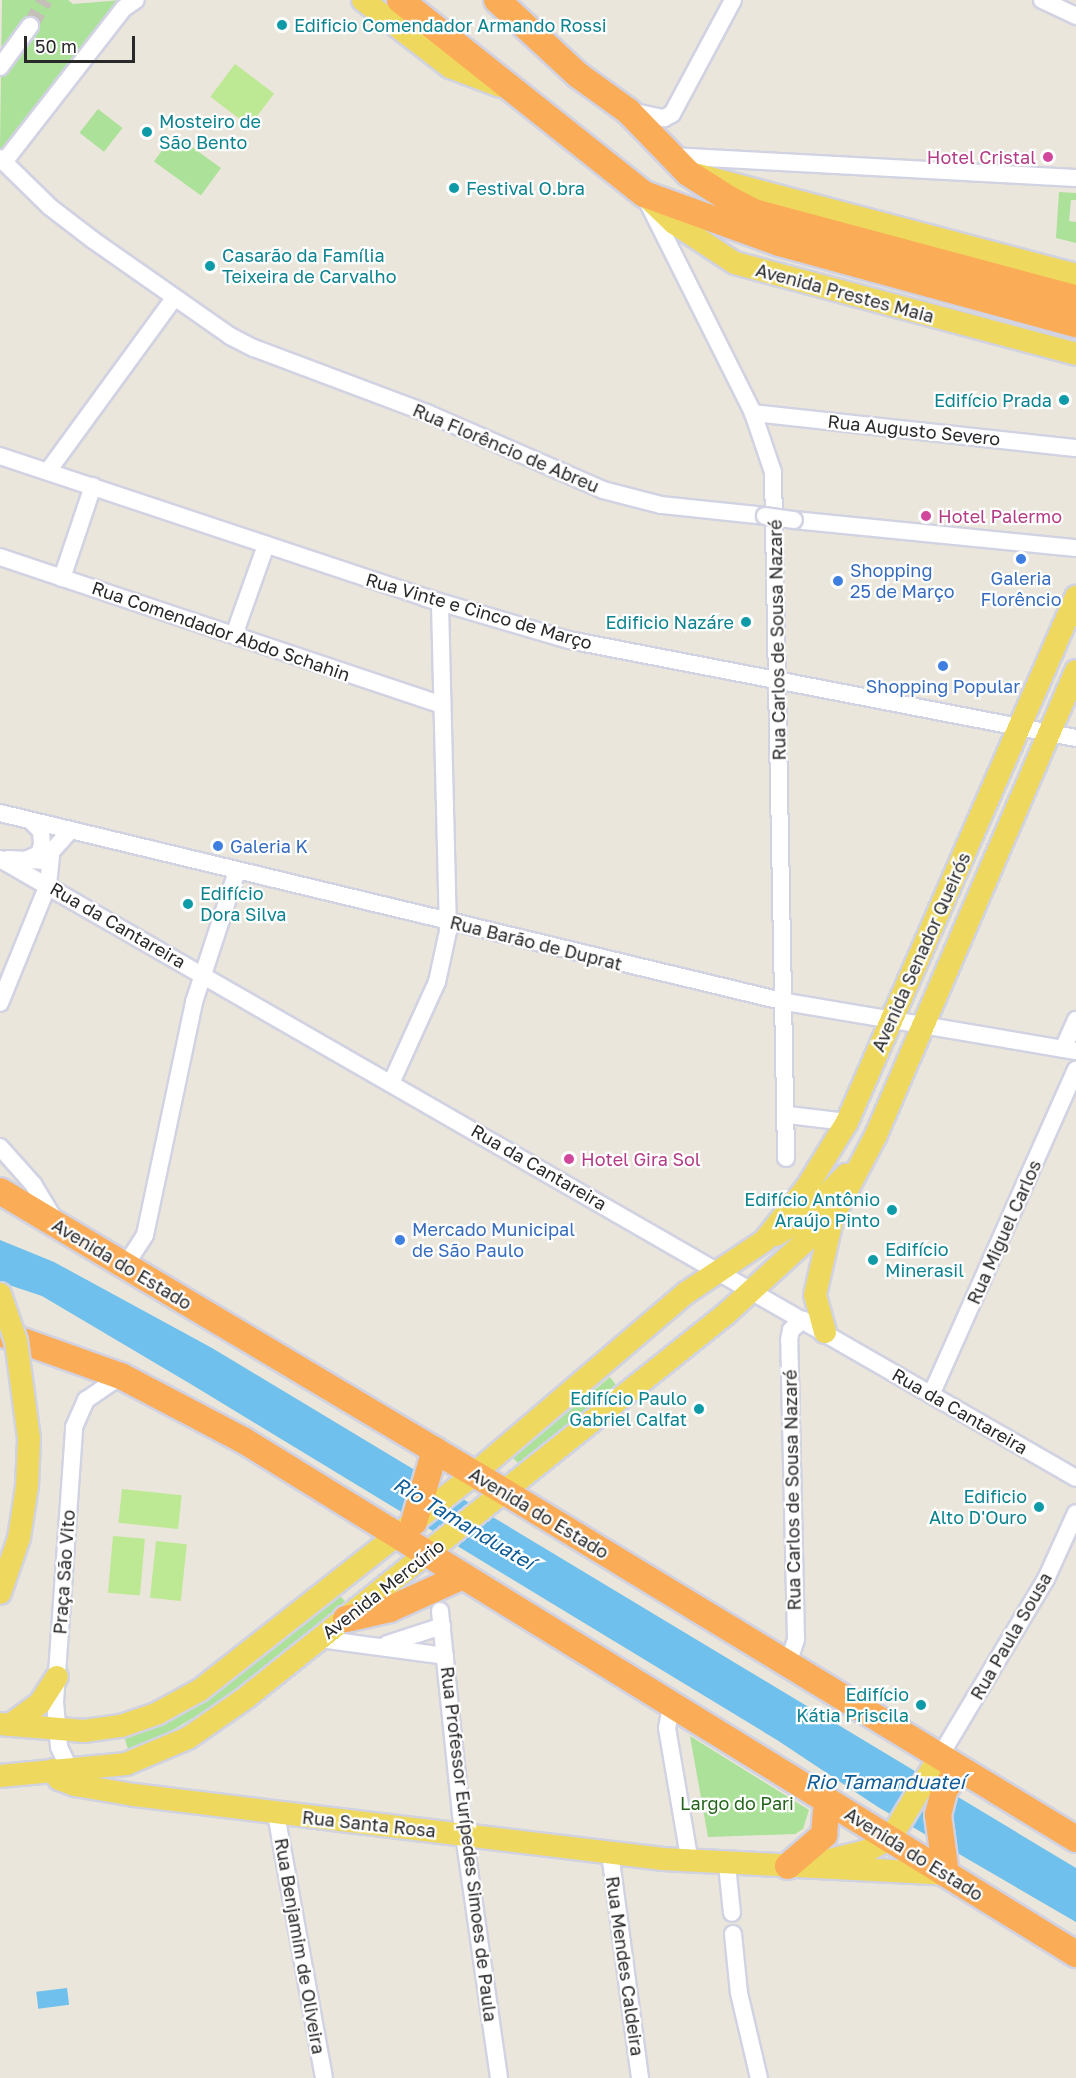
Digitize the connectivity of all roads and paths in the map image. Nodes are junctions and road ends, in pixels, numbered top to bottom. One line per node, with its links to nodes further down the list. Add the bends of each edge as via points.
1 (363, 0): 10 (main road, Avenida Prestes Maia, via 450,67)
2 (400, 0): 10 (highway, Avenida Prestes Maia)
3 (733, 0): 11 (street, via 672,114 664,118)
4 (1042, 0): 7 (street)
5 (501, 1): 11 (highway, via 578,75)
6 (130, 4): 13 (street)
7 (1076, 16)
8 (30, 26): 9 (street)
9 (0, 67)
10 (518, 93): 16 (highway, Avenida Prestes Maia)
11 (628, 111): 12 (highway)
12 (669, 156): 14 (highway); 15 (street)
13 (2, 160): 18 (street, Rua Florêncio de Abreu, via 50,207)
14 (688, 173): 17 (main road); 19 (highway, via 754,212)
15 (1076, 178)
16 (644, 194): 20 (highway, Avenida Prestes Maia, via 779,243); 21 (main road, Avenida Prestes Maia, via 674,223 735,263); 22 (street, Rua Carlos de Sousa Nazaré)
17 (1076, 275)
18 (174, 297): 25 (street); 28 (street, Rua Florêncio de Abreu, bridge, via 254,348 437,417 603,490 661,505)
19 (1076, 298)
20 (1076, 324)
21 (1073, 353)
22 (753, 413): 23 (street, Rua Augusto Severo); 35 (street, Rua Carlos de Sousa Nazaré, via 773,471)
23 (1076, 448)
24 (0, 456): 25 (street, Rua Vinte e Cinco de Março)
25 (48, 471): 26 (street, Rua Vinte e Cinco de Março)
26 (93, 486): 27 (street, Rua Vinte e Cinco de Março); 30 (street)
27 (266, 545): 32 (street, Rua Vinte e Cinco de Março); 33 (street)
28 (1076, 548)
29 (0, 557): 30 (street, Rua Comendador Abdo Schahin)
30 (62, 578): 33 (street, Rua Comendador Abdo Schahin)
31 (1076, 597): 37 (main road, Avenida Senador Queirós)
32 (440, 603): 35 (street, Rua Vinte e Cinco de Março, via 569,640); 36 (street)
33 (234, 635): 36 (street, Rua Comendador Abdo Schahin)
34 (1076, 671): 38 (main road, Avenida Senador Queirós)
35 (778, 680): 37 (street, Rua Vinte e Cinco de Março); 49 (street, Rua Carlos de Sousa Nazaré)
36 (442, 705): 47 (street)
37 (1020, 727): 38 (street, Rua Vinte e Cinco de Março); 51 (main road, Avenida Senador Queirós)
38 (1050, 732): 39 (street, Rua Vinte e Cinco de Março); 53 (main road, Avenida Senador Queirós)
39 (1076, 738)
40 (0, 813): 41 (street, Rua Barão de Duprat)
41 (32, 822): 42 (street, Rua Barão de Duprat); 44 (street, via 41,831 39,854)
42 (69, 832): 43 (street); 45 (street, Rua Barão de Duprat)
43 (51, 855): 44 (street, via 38,862); 46 (street)
44 (5, 859): 46 (street, Rua da Cantareira)
45 (237, 871): 47 (street, Rua Barão de Duprat); 48 (street)
46 (48, 885): 48 (street, Rua da Cantareira); 50 (street)
47 (448, 921): 49 (street, Rua Barão de Duprat); 56 (street, via 437,982)
48 (202, 973): 56 (street, Rua da Cantareira); 66 (street, via 145,1235)
49 (786, 1002): 51 (street, Rua Barão de Duprat); 57 (street, Rua Carlos de Sousa Nazaré)
50 (0, 1003)
51 (892, 1018): 53 (street, Rua Barão de Duprat); 58 (main road, Avenida Senador Queirós)
52 (1076, 1020): 54 (street)
53 (923, 1023): 54 (street, Rua Barão de Duprat); 59 (main road, Avenida Senador Queirós)
54 (1070, 1050)
55 (1076, 1070): 74 (street, Rua Miguel Carlos)
56 (392, 1081): 67 (street, Rua da Cantareira)
57 (788, 1115): 58 (street); 61 (street, Rua Carlos de Sousa Nazaré)
58 (847, 1122): 65 (main road, Avenida Senador Queirós, via 807,1187)
59 (876, 1135): 63 (main road, Avenida Senador Queirós); 65 (main road, via 842,1179 805,1217)
60 (0, 1147): 64 (street, via 33,1184)
61 (786, 1158)
62 (0, 1191): 64 (highway, Avenida do Estado)
63 (834, 1215): 68 (main road, Avenida Senador Queirós); 71 (main road, via 815,1295)
64 (58, 1226): 66 (highway, Avenida do Estado)
65 (764, 1240): 67 (main road, Avenida Senador Queirós)
66 (125, 1266): 75 (highway, Avenida do Estado)
67 (716, 1271): 68 (street, Rua da Cantareira); 76 (main road, Avenida Mercúrio)
68 (754, 1292): 70 (street, Rua da Cantareira); 78 (main road, Avenida Mercúrio)
69 (0, 1294): 83 (main road, bridge, via 16,1341 29,1439 19,1538)
70 (803, 1320): 71 (street, Rua da Cantareira); 88 (street, Rua Carlos de Sousa Nazaré, via 791,1330 789,1340 796,1639)
71 (825, 1332): 74 (street, Rua da Cantareira)
72 (0, 1334): 73 (highway, Avenida do Estado)
73 (121, 1377): 80 (highway, Avenida do Estado); 89 (street, Praça São Vito, via 86,1400 74,1427)
74 (932, 1395): 77 (street, Rua da Cantareira)
75 (432, 1461): 76 (highway, Avenida do Estado); 80 (highway)
76 (474, 1473): 78 (highway, Avenida do Estado); 80 (main road, Avenida Mercúrio)
77 (1076, 1478)
78 (505, 1492): 81 (main road, Avenida Mercúrio); 88 (highway, Avenida do Estado)
79 (1076, 1513): 93 (street, Rua Paula Sousa, via 1046,1579)
80 (405, 1529): 81 (highway, Avenida do Estado); 92 (main road, Avenida Mercúrio, via 200,1690 159,1713 121,1726)
81 (429, 1553): 82 (highway, Avenida do Estado); 84 (main road, Avenida Mercúrio)
82 (461, 1577): 84 (highway, via 390,1609); 90 (highway, Avenida do Estado)
83 (0, 1593)
84 (346, 1619): 85 (main road, Avenida Mercúrio)
85 (320, 1639): 86 (street); 94 (main road, Avenida Mercúrio, via 188,1738 126,1764)
86 (383, 1645): 87 (street); 87 (street, Rua Professor Eurípedes Simoes de Paula, via 441,1619)
87 (445, 1656): 99 (street, Rua Professor Eurípedes Simoes de Paula)
88 (788, 1664): 93 (highway, Avenida do Estado)
89 (57, 1677): 91 (main road, via 40,1703); 92 (street, Praça São Vito)
90 (671, 1706): 96 (highway, Avenida do Estado); 102 (street, via 666,1728)
91 (9, 1727): 92 (main road, Avenida Mercúrio)
92 (55, 1730): 94 (street, Praça São Vito)
93 (946, 1767): 98 (main road); 100 (highway, Avenida do Estado); 104 (highway, via 938,1815)
94 (66, 1775): 95 (main road, Avenida Mercúrio); 97 (main road, Rua Santa Rosa)
95 (0, 1776)
96 (827, 1801): 98 (highway, Avenida do Estado); 105 (highway, via 824,1835)
97 (276, 1814): 99 (main road, Rua Santa Rosa); 109 (street, Rua Benjamim de Oliveira)
98 (893, 1834): 104 (highway, Avenida do Estado); 105 (main road, via 851,1856 802,1860)
99 (464, 1835): 101 (main road, Rua Santa Rosa); 110 (street, Rua Professor Eurípedes Simoes de Paula)
100 (1076, 1839)
101 (610, 1853): 102 (main road, Rua Santa Rosa); 111 (street, Rua Mendes Caldeira)
102 (690, 1863): 103 (main road)
103 (727, 1865): 105 (main road); 106 (street)
104 (944, 1865): 105 (main road); 108 (highway, Avenida do Estado)
105 (788, 1866)
106 (732, 1913)
107 (733, 1934): 112 (street, via 740,1993)
108 (1076, 1954)
109 (324, 2078)
110 (499, 2078)
111 (640, 2078)
112 (759, 2078)

